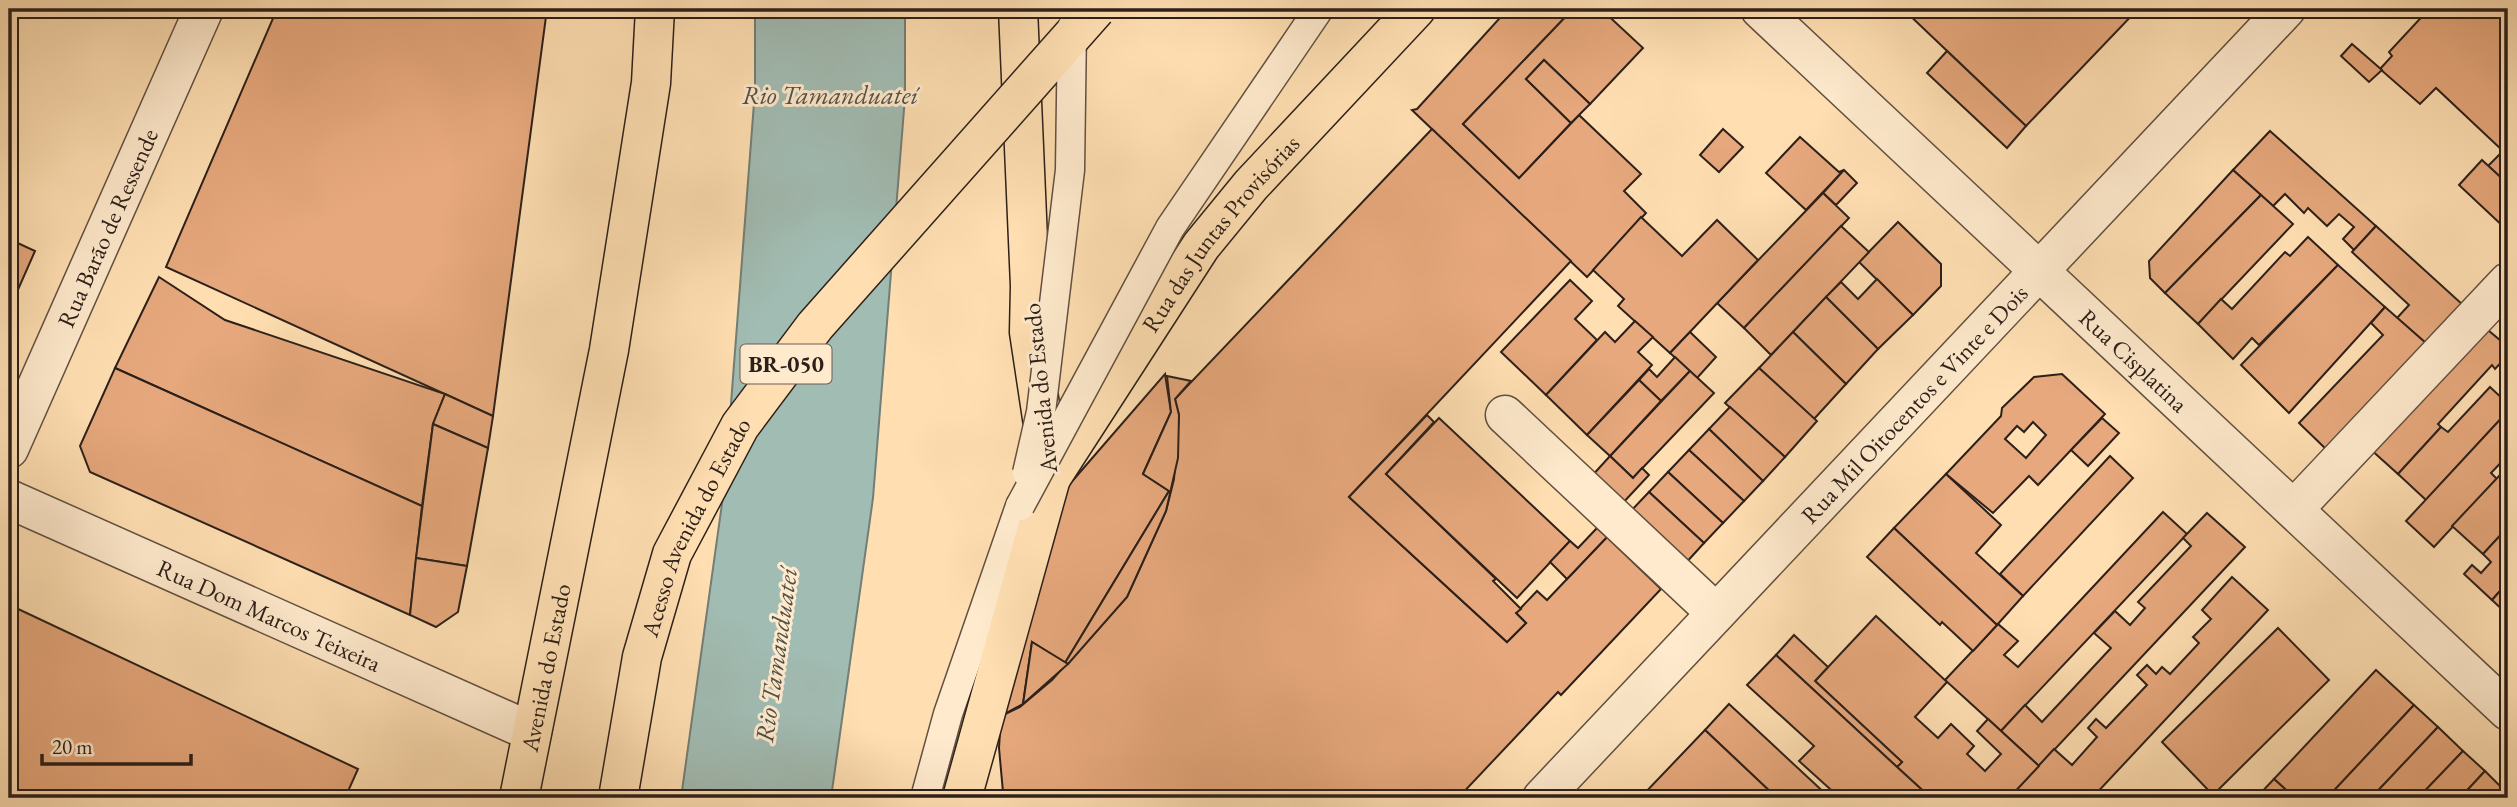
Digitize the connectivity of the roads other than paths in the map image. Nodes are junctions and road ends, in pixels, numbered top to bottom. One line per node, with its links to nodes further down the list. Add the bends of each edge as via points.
1 (204, 9): 13 (street, Rua Barão de Ressende)
2 (655, 9): 20 (highway, Avenida do Estado, via 651,83 609,350)
3 (1018, 9): 14 (highway, Avenida do Estado, via 1029,332)
4 (1072, 9): 16 (lane, bridge, via 1070,170 1041,412)
5 (1096, 9): 22 (highway, Acesso Avenida do Estado / BR-050, bridge, via 815,326 740,426 673,554 642,657)
6 (1319, 9): 16 (lane, bridge, via 1170,228)
7 (1416, 9): 14 (highway, Rua das Juntas Provisórias, via 1251,185 1201,246)
8 (1760, 9): 10 (street, Rua Cisplatina)
9 (2286, 9): 10 (street, Rua Mil Oitocentos e Vinte e Dois)
10 (2040, 270): 17 (street, Rua Cisplatina); 18 (street, Rua Mil Oitocentos e Vinte e Dois)
11 (2508, 282): 17 (street)
12 (1505, 415): 18 (street)
13 (9, 449)
14 (1051, 478): 24 (highway, Avenida do Estado)
15 (9, 499): 20 (street, Rua Dom Marcos Teixeira)
16 (1020, 506): 23 (lane, via 948,715)
17 (2295, 508): 19 (street, Rua Cisplatina)
18 (1716, 613): 25 (street, Rua Mil Oitocentos e Vinte e Dois)
19 (2508, 711)
20 (531, 732): 21 (highway, Avenida do Estado)
21 (519, 798)
22 (618, 798)
23 (925, 798)
24 (962, 798)
25 (1542, 798)

